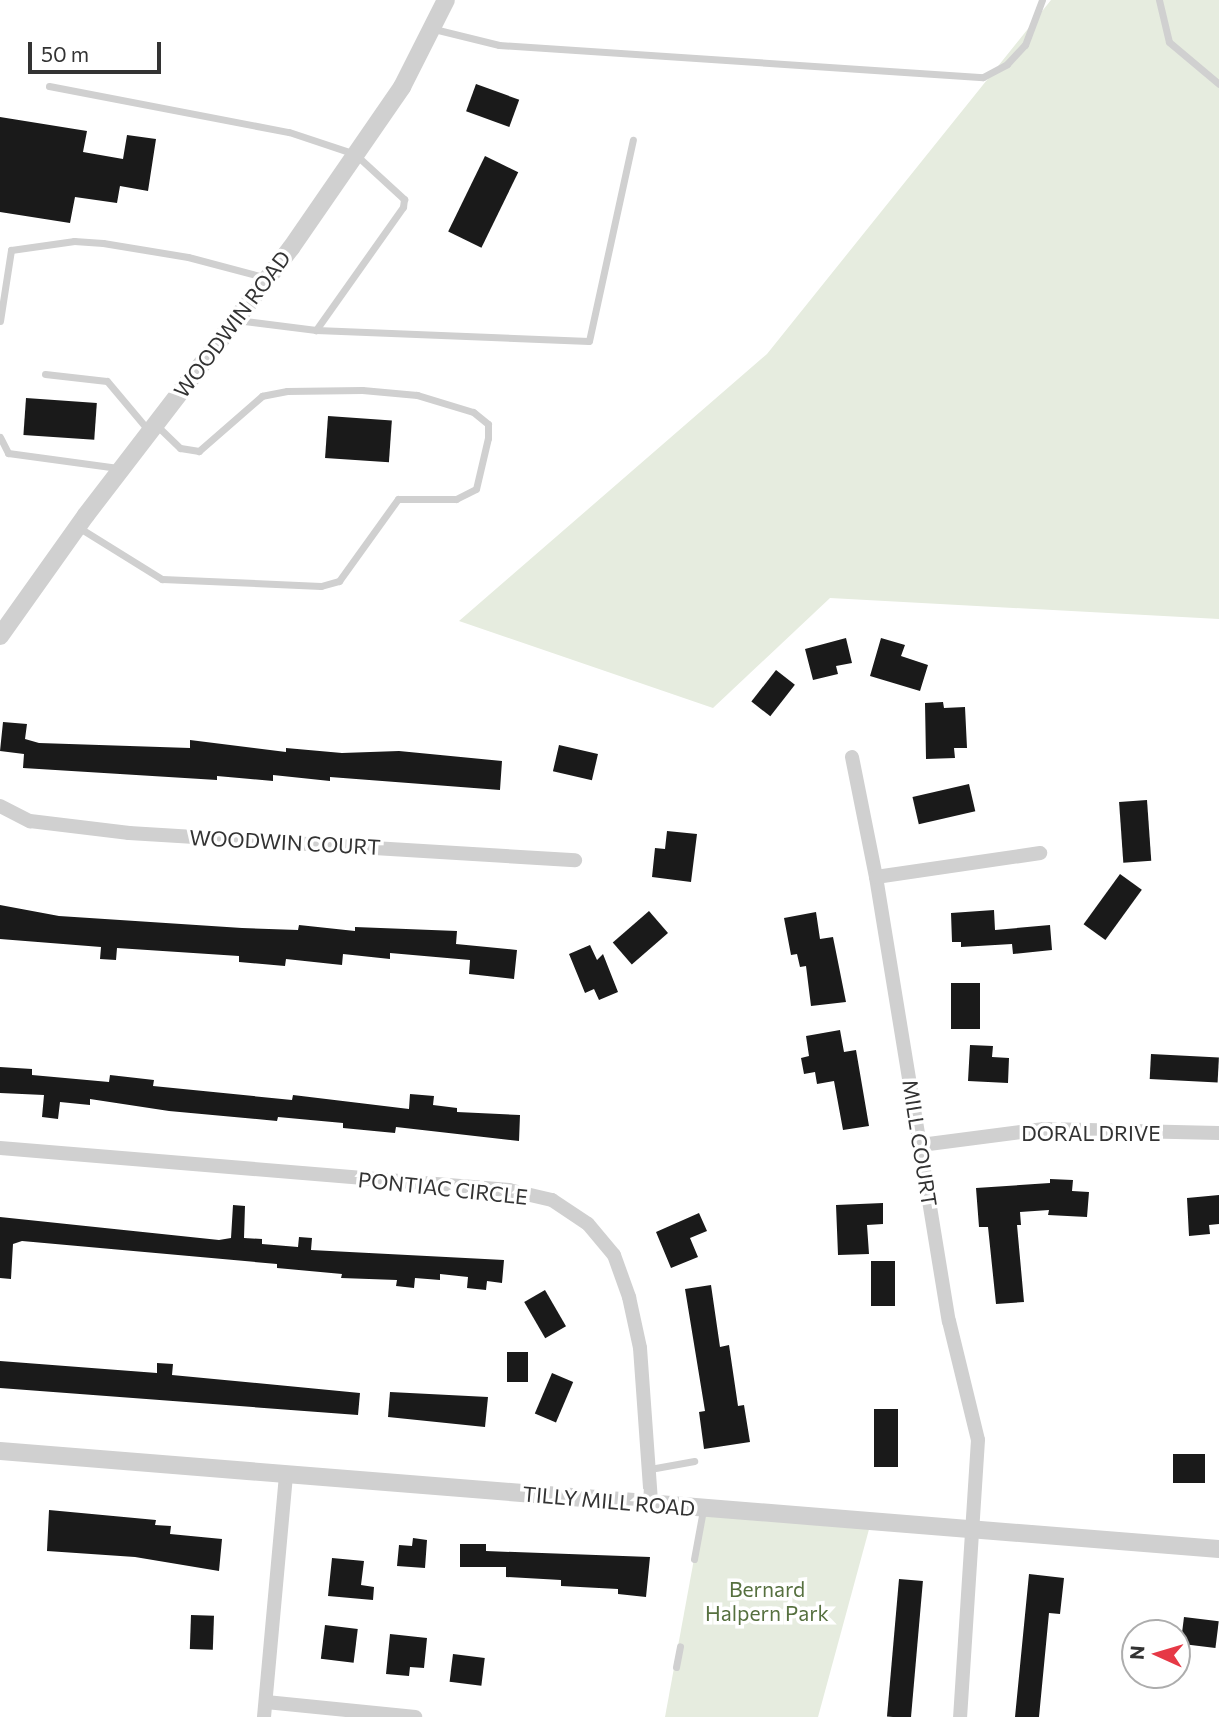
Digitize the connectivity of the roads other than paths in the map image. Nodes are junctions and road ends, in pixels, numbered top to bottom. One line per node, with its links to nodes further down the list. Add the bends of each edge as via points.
1 (446, 0): 4 (street, WOODWIN ROAD)
2 (1042, 0): 4 (lane, via 1025,46 1000,69 983,77 499,45)
3 (1159, 0): 5 (lane, via 1169,42)
4 (435, 29): 8 (street, WOODWIN ROAD)
5 (1219, 83)
6 (49, 86): 8 (lane, via 289,132)
7 (633, 139): 12 (lane, via 589,341)
8 (355, 154): 9 (street, WOODWIN ROAD); 12 (lane, via 404,199 404,208)
9 (267, 278): 10 (street, WOODWIN ROAD); 11 (lane, via 188,257 103,243 74,241 11,250)
10 (235, 320): 12 (lane); 14 (street, WOODWIN ROAD)
11 (0, 321)
12 (316, 330)
13 (46, 374): 14 (lane, via 107,381)
14 (153, 428): 16 (street, WOODWIN ROAD); 17 (lane, via 180,448 199,450 262,397 287,391 362,390 418,395 473,412 488,424 488,438 476,489 456,499 398,499 339,581 321,586 162,579)
15 (0, 437): 16 (lane, via 8,453)
16 (121, 469): 17 (street, WOODWIN ROAD)
17 (78, 526): 18 (street, WOODWIN ROAD)
18 (0, 636)
19 (852, 757): 23 (street, MILL COURT)
20 (0, 806): 22 (street, WOODWIN COURT, via 30,821 130,833)
21 (1040, 853): 23 (street)
22 (575, 860)
23 (876, 877): 25 (street, MILL COURT)
24 (1219, 1133): 25 (street, DORAL DRIVE, via 1044,1129)
25 (921, 1145): 33 (street, MILL COURT, via 949,1321 978,1440)
26 (0, 1148): 29 (street, PONTIAC CIRCLE, via 509,1190 552,1200 588,1224 614,1255 640,1348)
27 (0, 1451): 30 (street, TILLY MILL ROAD)
28 (694, 1461): 29 (lane)
29 (650, 1469): 31 (street, PONTIAC CIRCLE)
30 (286, 1476): 31 (street, TILLY MILL ROAD); 38 (street)
31 (651, 1503): 32 (street, TILLY MILL ROAD)
32 (703, 1510): 33 (street, TILLY MILL ROAD); 35 (lane)
33 (974, 1529): 34 (street, TILLY MILL ROAD); 40 (street, MILL COURT)
34 (1219, 1549)
35 (694, 1559)
36 (680, 1646): 37 (lane)
37 (676, 1667)
38 (265, 1709): 39 (street)
39 (415, 1717)
40 (960, 1717)

